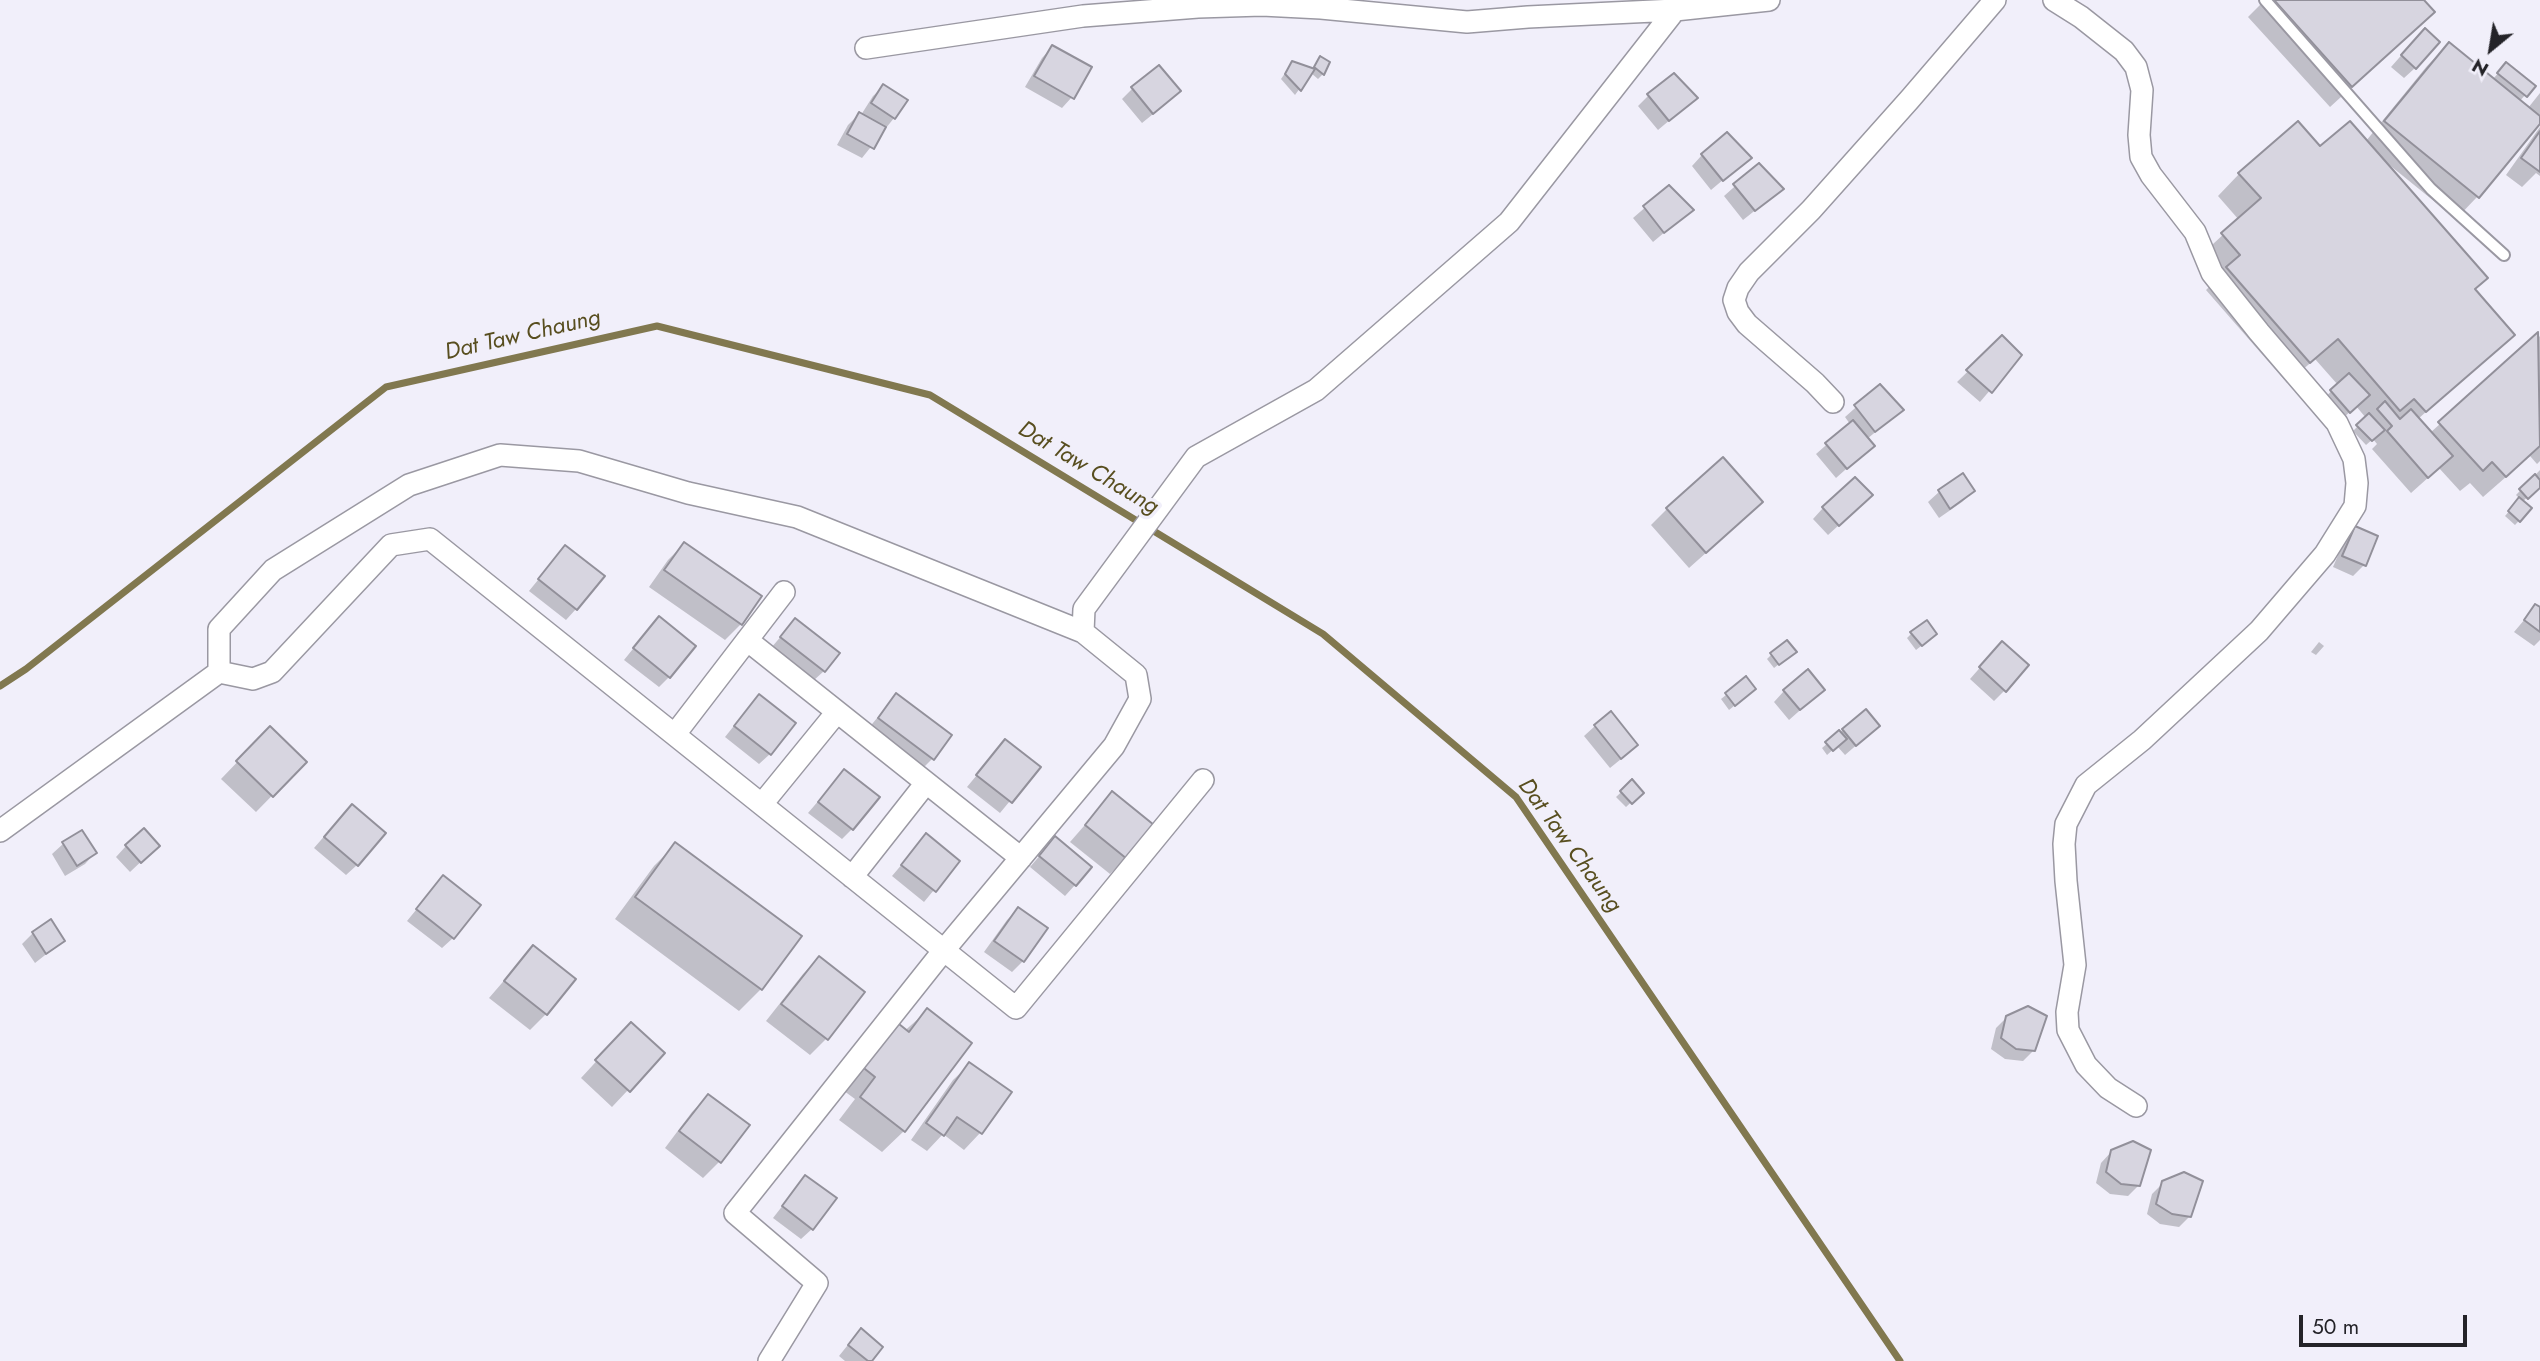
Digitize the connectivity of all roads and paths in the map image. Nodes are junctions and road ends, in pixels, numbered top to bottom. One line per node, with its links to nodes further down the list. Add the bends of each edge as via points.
1 (1769, 0): 5 (street)
2 (1995, 0): 9 (street, via 1738,288 1734,300 1747,324)
3 (2054, 0): 23 (street, via 2124,51 2136,67 2142,90 2141,157 2195,232 2212,273 2337,423 2354,459 2357,483 2355,506 2325,554 2259,631 2142,740 2086,785 2066,824 2066,881 2075,965 2068,1030 2086,1065 2108,1088)
4 (2265, 0): 8 (lane, via 2431,189)
5 (1731, 3): 6 (street)
6 (1675, 10): 7 (street, via 1467,22 1286,6 1198,7 1083,16); 11 (street, via 1509,222 1316,390 1196,457 1084,610)
7 (866, 48)
8 (2504, 255)
9 (1833, 402)
10 (784, 592): 12 (street)
11 (1083, 632): 13 (street, via 797,517 688,493 579,461 500,455 409,485 273,570 219,629); 20 (street, via 1136,675 1140,699 1114,746)
12 (747, 640): 14 (street); 15 (street)
13 (219, 672): 15 (street, via 253,679 272,672 391,545 430,539); 19 (street)
14 (837, 712): 17 (street); 18 (street)
15 (675, 734): 18 (street)
16 (1203, 780): 22 (street, via 1016,1008)
17 (926, 783): 20 (street); 21 (street)
18 (762, 804): 21 (street)
19 (0, 831)
20 (1021, 858): 22 (street)
21 (852, 877): 22 (street)
22 (944, 950): 24 (street, via 735,1213 817,1283)
23 (2136, 1106)
24 (769, 1361)

